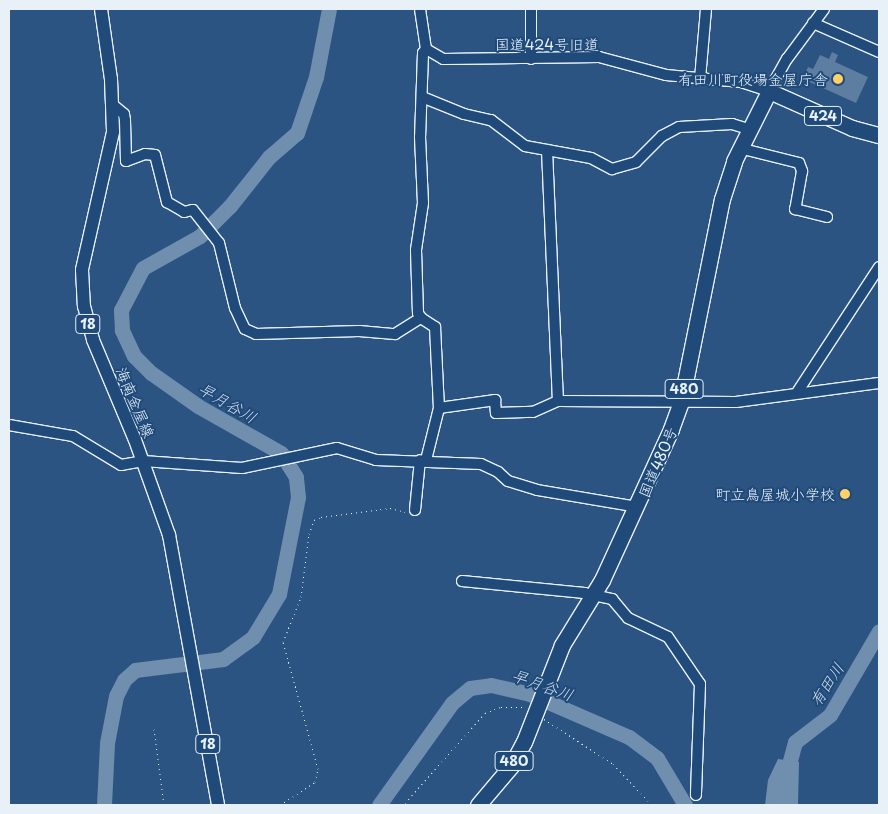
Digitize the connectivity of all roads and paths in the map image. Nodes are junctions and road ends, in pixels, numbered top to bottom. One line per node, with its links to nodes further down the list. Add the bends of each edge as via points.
1 (101, 9): 13 (main road, 海南金屋線 / 18)
2 (420, 9): 7 (street)
3 (531, 9): 9 (street)
4 (706, 9): 10 (street)
5 (824, 9): 6 (street)
6 (813, 23): 8 (street); 11 (street)
7 (426, 49): 9 (street, 国道424号旧道, via 443,59); 12 (street, via 423,53)
8 (879, 52)
9 (532, 59): 10 (street, 国道424号旧道, via 599,57 650,72)
10 (700, 79): 11 (street, 国道424号旧道, via 741,82)
11 (769, 91): 14 (highway, 国道480号 / 480); 15 (highway, 424, via 852,128)
12 (422, 97): 17 (street, via 464,114 491,120 520,143); 20 (street, via 423,203 416,250 418,313)
13 (113, 105): 20 (street, via 124,114 126,162 145,154 155,155 167,202 184,212 193,210 219,243 235,308 245,329 256,334 359,331 395,334); 28 (main road, 海南金屋線 / 18, via 110,151 85,253 82,289 93,340)
14 (748, 128): 16 (highway, 国道480号 / 480); 17 (street, via 732,124 679,127 662,136 636,162 621,168)
15 (879, 135)
16 (739, 148): 18 (street, via 799,163 802,171 795,209); 24 (highway, 国道480号 / 480, via 722,199)
17 (547, 150): 23 (street)
18 (827, 217)
19 (879, 267): 22 (street)
20 (421, 318): 25 (street, via 435,327)
21 (879, 383): 22 (street)
22 (798, 391): 24 (street, via 736,402)
23 (558, 401): 24 (street); 25 (street, via 533,412 496,413 495,400)
24 (681, 402): 29 (highway, 国道480号 / 480)
25 (439, 408): 27 (street)
26 (9, 426): 28 (street, via 73,436 121,465)
27 (423, 460): 28 (street, via 376,460 337,448 242,468); 29 (street, via 481,464 508,481 537,490); 30 (street)
28 (143, 461): 38 (main road, 海南金屋線 / 18, via 169,535)
29 (637, 507): 32 (highway, 国道480号 / 480)
30 (416, 510): 39 (path, via 405,512 390,508 314,520 309,534 301,596 284,642 318,769 315,782)
31 (462, 582): 32 (street)
32 (593, 595): 33 (highway, 国道480号 / 480, via 562,645); 35 (street, via 612,599 628,618 668,637 700,684)
33 (536, 711): 36 (path, via 521,705 501,706 486,713); 40 (highway, 国道480号 / 480, via 511,766); 41 (path, via 613,764)
34 (154, 729): 37 (path)
35 (696, 796)
36 (405, 803)
37 (164, 805)
38 (218, 805)
39 (280, 805)
40 (478, 805)
41 (652, 805)

